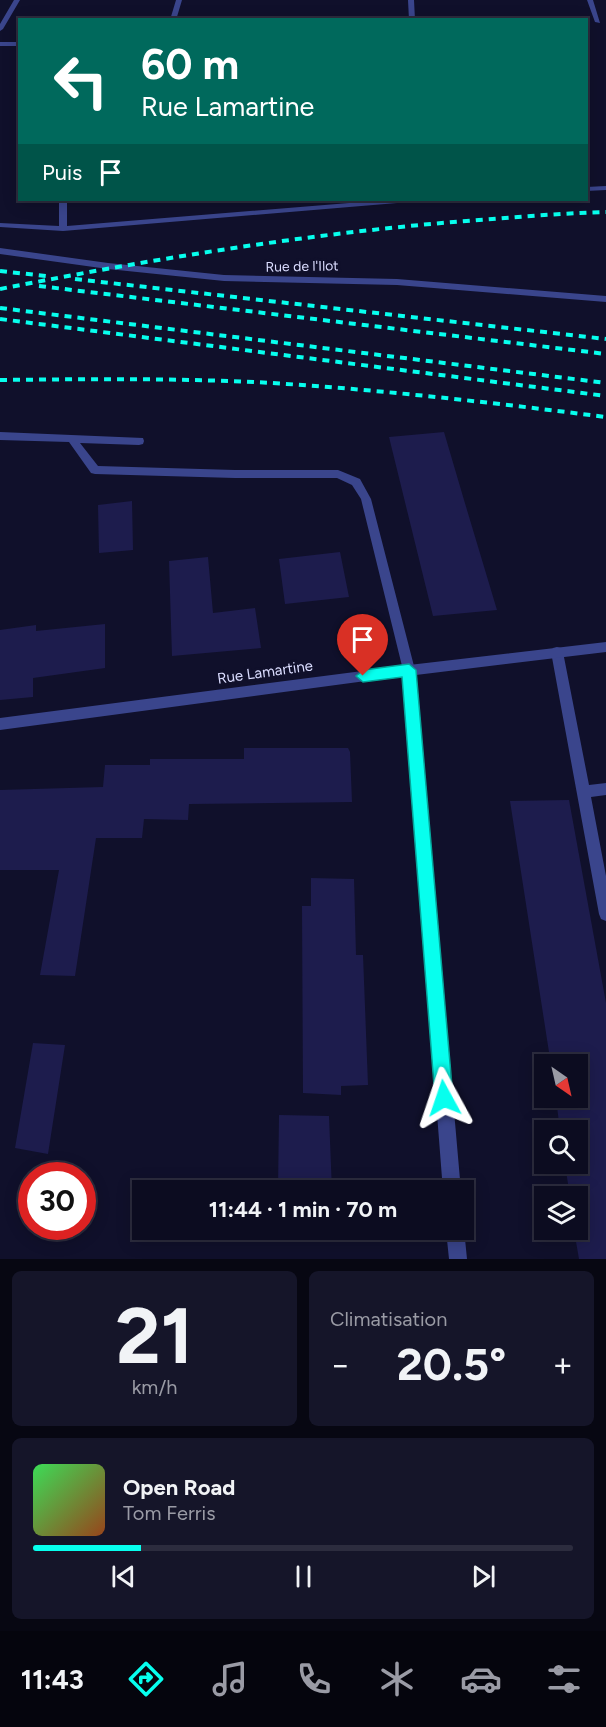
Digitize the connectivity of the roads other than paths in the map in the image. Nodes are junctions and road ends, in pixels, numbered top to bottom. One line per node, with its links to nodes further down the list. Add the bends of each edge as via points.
1 (17, 0): 8 (street)
2 (179, 0): 5 (street)
3 (411, 0): 6 (street)
4 (590, 0): 7 (street)
5 (174, 18)
6 (412, 18)
7 (602, 22)
8 (0, 29)
9 (0, 44): 10 (street)
10 (18, 44)
11 (606, 188): 12 (street)
12 (588, 189)
13 (63, 201): 16 (street)
14 (397, 201): 16 (street)
15 (0, 225): 16 (street)
16 (63, 229)
17 (0, 251): 18 (street, Rue de l'Ilot, via 224,278 397,282)
18 (606, 299)
19 (0, 436): 20 (street)
20 (70, 438): 21 (street); 24 (street, via 95,470 338,474 356,482 366,499)
21 (139, 441)
22 (606, 647): 23 (street, Rue Lamartine)
23 (557, 652): 24 (street, Rue Lamartine); 27 (street)
24 (409, 670): 25 (street, Rue Lamartine); 29 (street)
25 (0, 724)
26 (606, 789): 27 (street)
27 (583, 792): 28 (street)
28 (606, 914)
29 (451, 1180)
30 (456, 1240): 31 (street)
31 (458, 1259)

